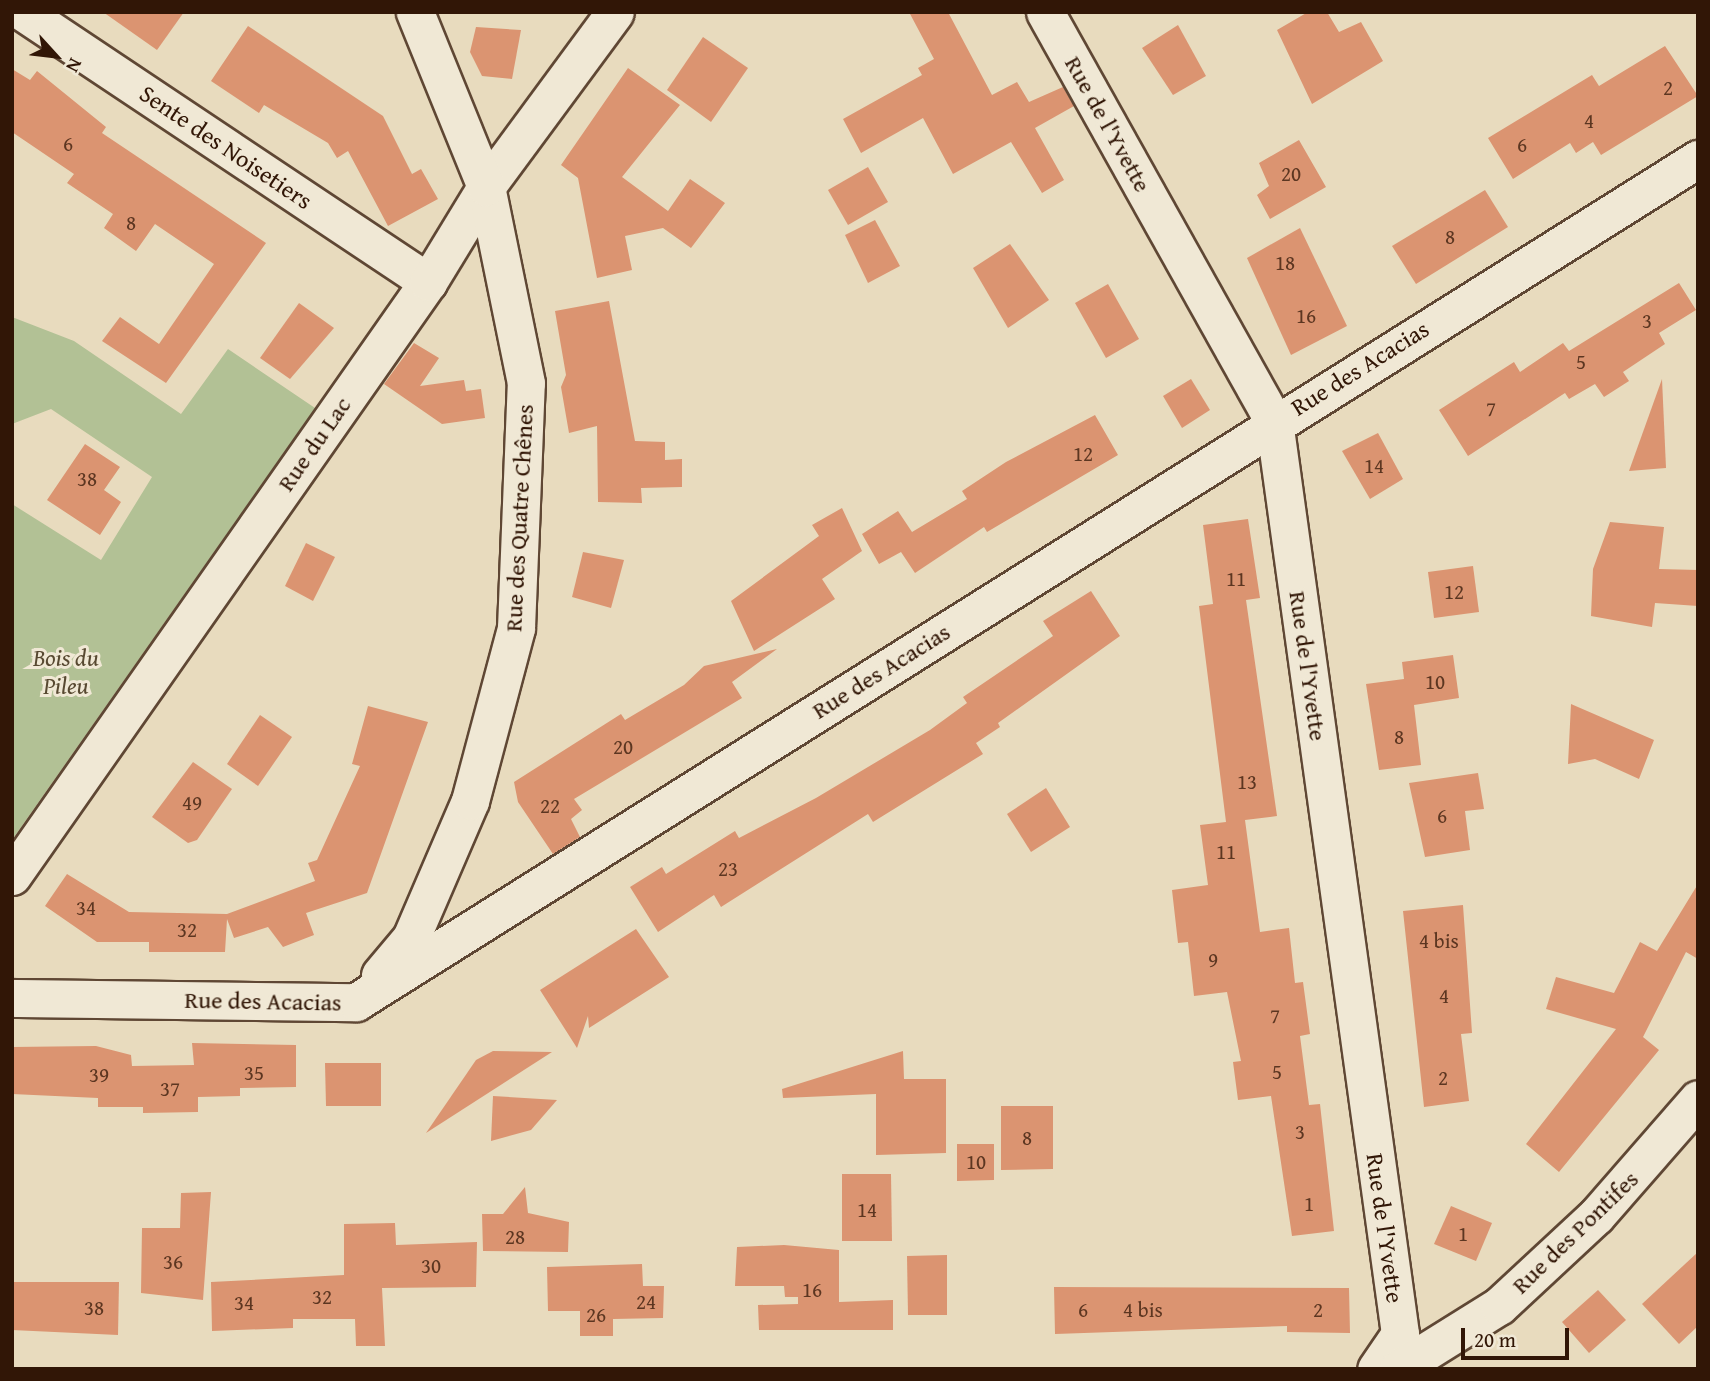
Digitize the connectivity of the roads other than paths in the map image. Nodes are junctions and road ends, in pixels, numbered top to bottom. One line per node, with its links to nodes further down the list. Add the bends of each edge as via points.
1 (23, 12): 7 (street, Sente des Noisetiers)
2 (415, 12): 6 (street, Rue des Quatre Chênes)
3 (614, 12): 6 (street, Rue du Lac)
4 (1045, 12): 8 (street, Rue de l'Yvette)
5 (1698, 159): 8 (street, Rue des Acacias)
6 (486, 187): 7 (street, Rue du Lac); 11 (street, Rue des Quatre Chênes, via 526,383 516,628 470,801 411,938)
7 (428, 282): 9 (street, Rue du Lac)
8 (1274, 421): 11 (street, Rue des Acacias); 13 (street, Rue de l'Yvette, via 1400,1334)
9 (12, 876)
10 (12, 998): 11 (street, Rue des Acacias)
11 (356, 1002)
12 (1698, 1099): 14 (street, Rue des Pontifes, via 1597,1216 1499,1306)
13 (1376, 1369)
14 (1398, 1369)

